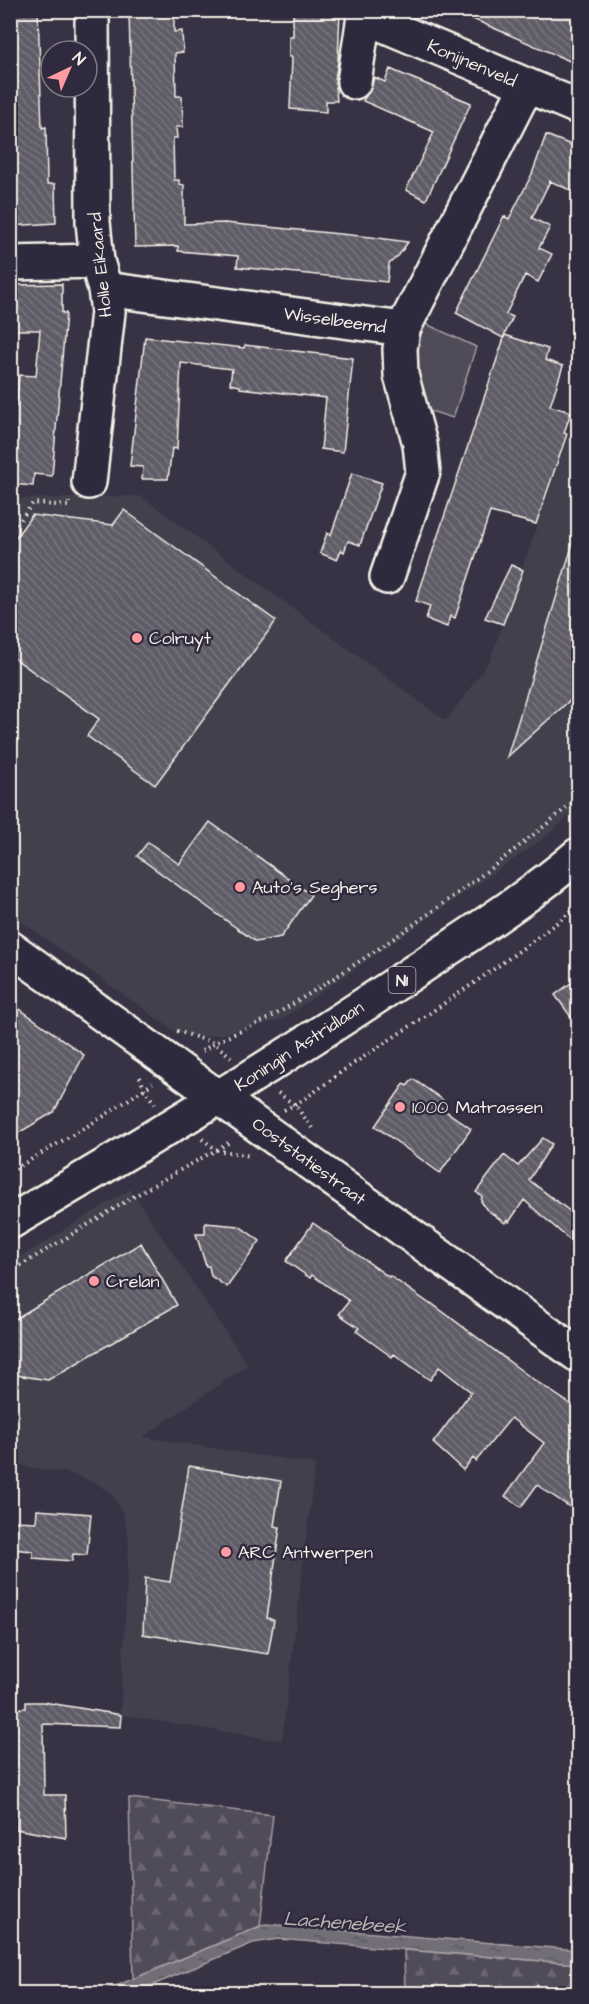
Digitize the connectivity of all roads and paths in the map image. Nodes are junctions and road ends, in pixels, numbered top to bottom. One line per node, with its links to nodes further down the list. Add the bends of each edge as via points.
1 (92, 10): 7 (street, Holle Eikaard, via 93,222)
2 (366, 13): 3 (street, Konijnenveld); 4 (street, Konijnenveld)
3 (354, 82)
4 (526, 87): 5 (street, Konijnenveld); 8 (street, Wisselbeemd)
5 (579, 107)
6 (10, 263): 7 (street, Wisselbeemd)
7 (101, 275): 8 (street, Wisselbeemd); 9 (street, Holle Eikaard, via 108,312)
8 (403, 329): 11 (street, via 401,375 420,444 423,472)
9 (89, 479): 10 (path, via 71,476 69,506 33,503)
10 (10, 534)
11 (387, 577)
12 (579, 798): 16 (path, via 414,924 284,1010 214,1043)
13 (579, 855): 17 (street, Koningin Astridlaan / N1, via 546,883)
14 (579, 906): 18 (path, via 326,1086)
15 (10, 948): 16 (street, Ooststatiestraat)
16 (177, 1068): 17 (street, Ooststatiestraat); 19 (path)
17 (219, 1097): 18 (street, Ooststatiestraat); 20 (street, Koningin Astridlaan / N1)
18 (260, 1125): 21 (path); 22 (street, Ooststatiestraat)
19 (10, 1172)
20 (10, 1222)
21 (10, 1272)
22 (579, 1355)

